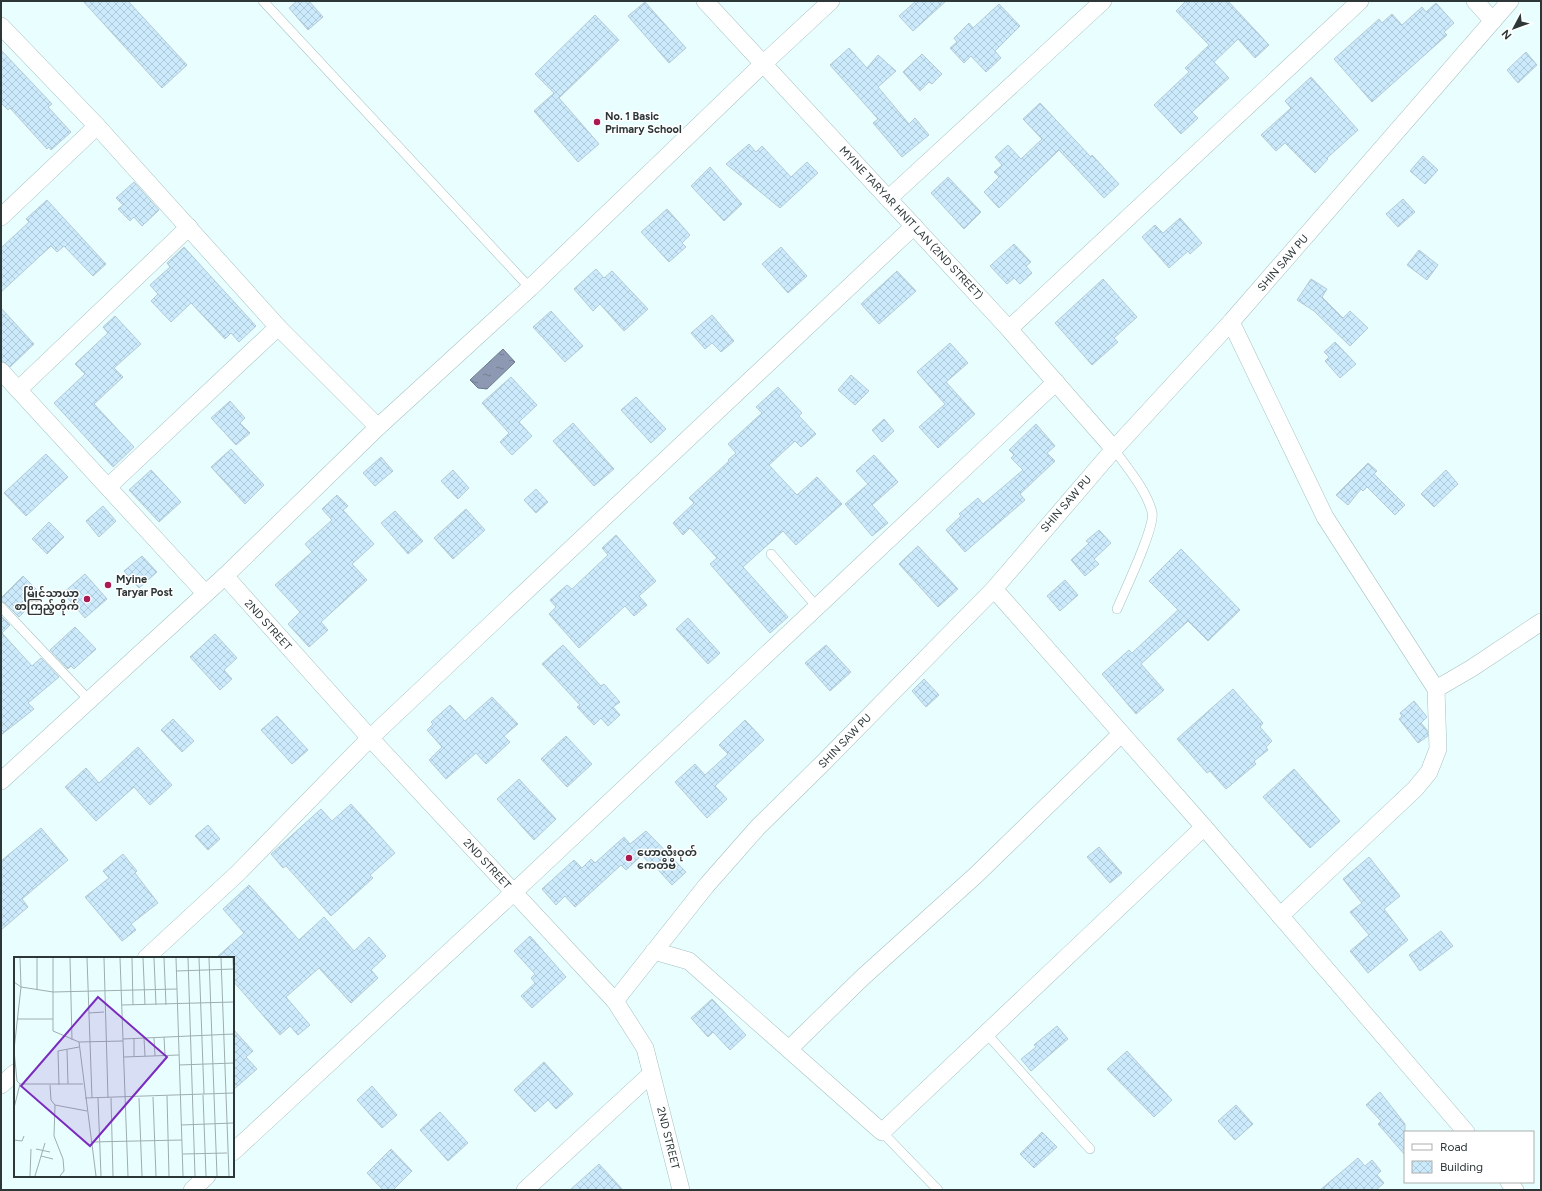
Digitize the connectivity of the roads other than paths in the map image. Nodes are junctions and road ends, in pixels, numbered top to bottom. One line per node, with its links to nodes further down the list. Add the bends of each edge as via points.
1 (263, 1): 16 (lane)
2 (705, 1): 10 (street, MYINE TARYAR HNIT LAN (2ND STREET))
3 (831, 1): 10 (street)
4 (1103, 1): 12 (street)
5 (1360, 1): 19 (street)
6 (1476, 1): 8 (street)
7 (1510, 1): 8 (street, SHIN SAW PU)
8 (1493, 21): 17 (street, SHIN SAW PU)
9 (3, 32): 11 (street)
10 (763, 64): 12 (street, MYINE TARYAR HNIT LAN (2ND STREET)); 16 (street)
11 (97, 126): 13 (street); 15 (street)
12 (888, 198): 14 (street, MYINE TARYAR HNIT LAN (2ND STREET))
13 (1, 217)
14 (914, 226): 19 (street, MYINE TARYAR HNIT LAN (2ND STREET)); 37 (street)
15 (189, 227): 18 (street); 22 (street)
16 (530, 288): 23 (street)
17 (1231, 322): 24 (street, SHIN SAW PU); 34 (street, via 1325,517)
18 (278, 327): 23 (street); 25 (street)
19 (1009, 329): 21 (street, MYINE TARYAR HNIT LAN (2ND STREET))
20 (1, 371): 22 (street)
21 (1056, 382): 24 (street, MYINE TARYAR HNIT LAN (2ND STREET)); 30 (street)
22 (18, 390): 25 (street)
23 (378, 427): 27 (street)
24 (1114, 449): 28 (street, SHIN SAW PU); 32 (lane, via 1140,487 1152,513 1146,540)
25 (109, 486): 29 (street)
26 (771, 554): 30 (lane)
27 (225, 576): 29 (street); 37 (street, 2ND STREET)
28 (994, 589): 36 (street); 42 (street, SHIN SAW PU, via 758,827)
29 (205, 593): 35 (street)
30 (817, 607): 40 (street)
31 (1, 608): 35 (lane)
32 (1117, 609)
33 (1541, 622): 34 (street)
34 (1436, 689): 41 (street, via 1438,749 1429,772 1415,789)
35 (89, 700): 38 (street)
36 (1121, 734): 39 (street); 46 (street, via 976,875 863,977)
37 (370, 738): 40 (street, 2ND STREET); 43 (street, via 238,874)
38 (1, 782)
39 (1204, 827): 41 (street); 45 (street)
40 (514, 892): 44 (street, 2ND STREET); 52 (street)
41 (1280, 916): 50 (street)
42 (654, 951): 44 (street, SHIN SAW PU); 46 (street, via 689,961)
43 (147, 957)
44 (615, 1000): 48 (street, 2ND STREET, via 644,1048)
45 (986, 1033): 51 (street); 53 (lane)
46 (789, 1049): 51 (street)
47 (14, 1074): 49 (street)
48 (651, 1074): 56 (street); 57 (street, 2ND STREET)
49 (1, 1086)
50 (1465, 1131)
51 (882, 1132): 58 (lane)
52 (234, 1149)
53 (1090, 1149)
54 (206, 1177): 55 (street)
55 (192, 1190)
56 (525, 1190)
57 (681, 1190)
58 (938, 1190)

